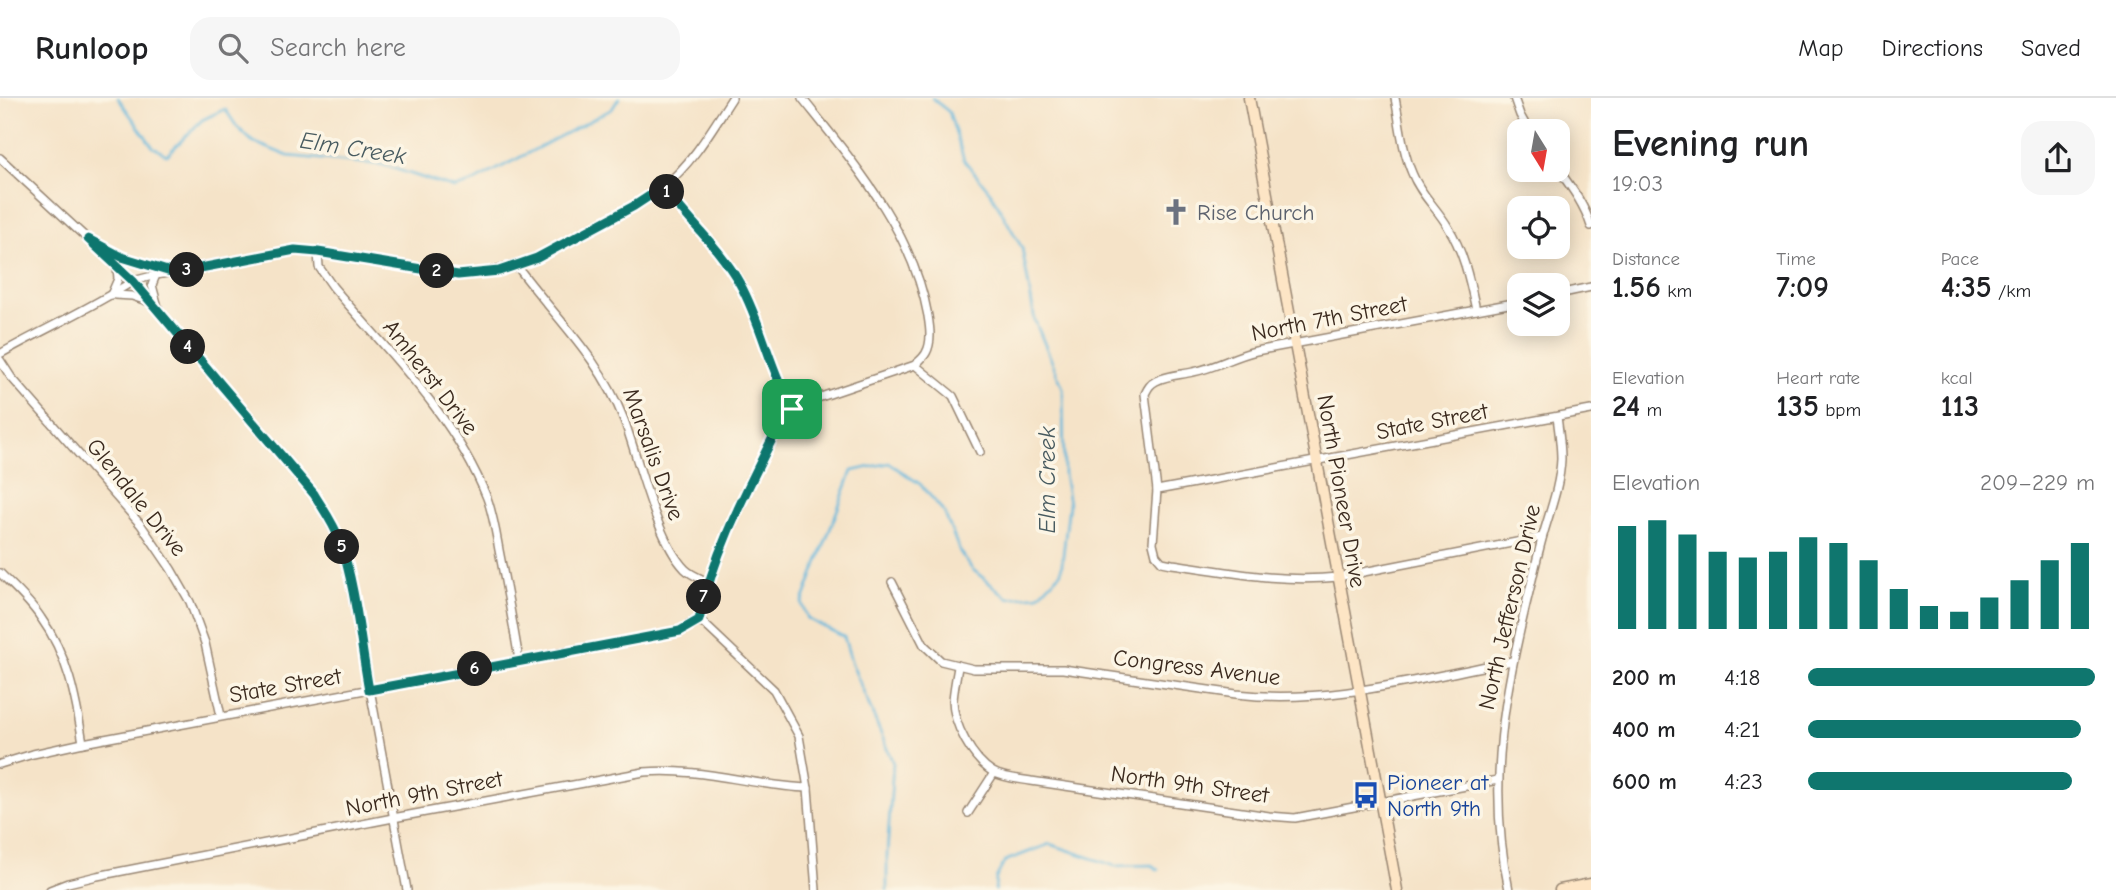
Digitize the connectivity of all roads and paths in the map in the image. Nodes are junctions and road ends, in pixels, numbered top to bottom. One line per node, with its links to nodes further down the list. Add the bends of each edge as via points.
1 (732, 98): 9 (street, via 696,152)
2 (802, 98): 28 (street, via 869,186 916,269 930,339 926,353)
3 (1250, 98): 25 (street, North Pioneer Drive)
4 (1395, 98): 23 (street, via 1412,174 1451,230)
5 (1514, 98): 6 (street)
6 (1522, 119)
7 (0, 158): 11 (street)
8 (1568, 182): 10 (street)
9 (663, 187): 14 (street); 29 (street, via 738,281)
10 (1591, 226)
11 (88, 239): 13 (street); 15 (street, via 122,257)
12 (318, 252): 14 (street, via 458,275); 15 (street, via 295,250); 41 (street, Amherst Drive, via 319,267 333,287 443,415 477,474 491,512)
13 (117, 266): 17 (street); 20 (street, via 118,279)
14 (517, 267): 38 (street, Marsalis Drive, via 574,334 609,387 676,559 687,572)
15 (174, 273): 16 (street)
16 (156, 275): 17 (street); 24 (street, via 152,285)
17 (133, 281): 20 (street); 21 (street)
18 (1591, 287): 19 (street)
19 (1570, 291)
20 (111, 296): 21 (street); 26 (street)
21 (149, 302): 24 (street)
22 (1507, 304): 23 (street, North 7th Street)
23 (1476, 310): 25 (street, North 7th Street)
24 (160, 315): 44 (street, via 314,494 328,517 340,541 350,581)
25 (1295, 343): 33 (street, North Pioneer Drive); 34 (street, North 7th Street, via 1235,356 1150,385 1145,394)
26 (0, 354)
27 (0, 360): 46 (street, Glendale Drive, via 141,525 171,569 205,643)
28 (915, 365): 29 (street); 32 (street, via 953,396)
29 (792, 409): 38 (street, via 781,421 736,511)
30 (1591, 410): 31 (street, State Street)
31 (1557, 417): 33 (street, State Street); 35 (street, North Jefferson Drive, via 1561,461)
32 (980, 452)
33 (1317, 462): 34 (street, State Street); 37 (street, North Pioneer Drive)
34 (1157, 490): 37 (street, via 1153,543 1162,562 1284,580)
35 (1542, 537): 37 (street); 42 (street, North Jefferson Drive)
36 (0, 573): 47 (street, via 53,635 74,693)
37 (1338, 577): 45 (street, North Pioneer Drive)
38 (708, 582): 40 (street)
39 (892, 582): 43 (street, via 924,645 941,662)
40 (699, 620): 41 (street, State Street, via 680,631); 51 (street, via 774,690 799,736)
41 (519, 660): 44 (street, State Street)
42 (1512, 661): 45 (street, Congress Avenue); 50 (street, North Jefferson Drive)
43 (958, 667): 45 (street, Congress Avenue, via 1063,669 1265,698); 49 (street, via 953,703 961,731)
44 (369, 690): 46 (street, State Street); 54 (street)
45 (1359, 690): 52 (street, North Pioneer Drive)
46 (221, 716): 47 (street, State Street)
47 (83, 743): 48 (street, State Street)
48 (0, 764)
49 (994, 773): 52 (street, North 9th Street, via 1269,816 1319,815); 53 (street)
50 (1498, 780): 52 (street, North 9th Street); 60 (street, North Jefferson Drive)
51 (808, 788): 54 (street, North 9th Street, via 668,770); 58 (street)
52 (1379, 803): 59 (street, North Pioneer Drive)
53 (968, 813)
54 (393, 818): 56 (street, North 9th Street, via 97,876); 57 (street)
55 (1591, 884): 61 (street)
56 (50, 890)
57 (407, 890)
58 (816, 890)
59 (1397, 890)
60 (1509, 890)
61 (1560, 890)

